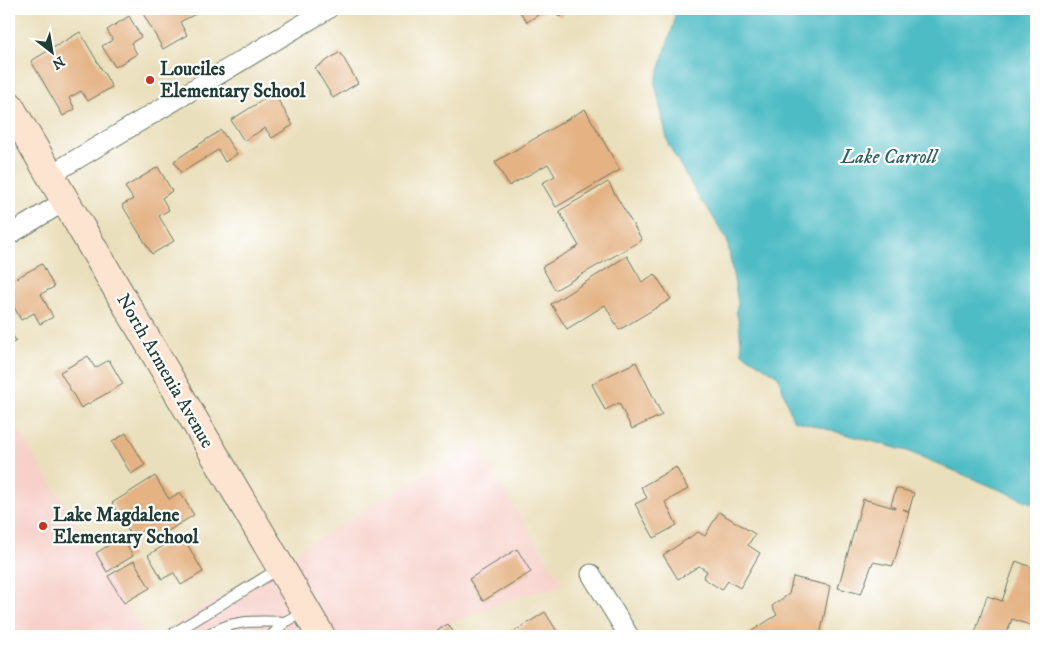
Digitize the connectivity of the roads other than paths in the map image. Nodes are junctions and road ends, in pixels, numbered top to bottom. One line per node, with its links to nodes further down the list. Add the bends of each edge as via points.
1 (328, 9): 3 (street)
2 (9, 105): 3 (main road, North Armenia Avenue)
3 (50, 175): 4 (main road, North Armenia Avenue)
4 (65, 201): 5 (street); 6 (main road, North Armenia Avenue)
5 (9, 235)
6 (280, 567): 8 (main road, North Armenia Avenue); 9 (lane)
7 (591, 574): 13 (street)
8 (296, 616): 10 (lane, via 239,622); 11 (lane); 12 (main road, North Armenia Avenue)
9 (169, 636)
10 (208, 636)
11 (271, 636)
12 (321, 636)
13 (629, 636)

